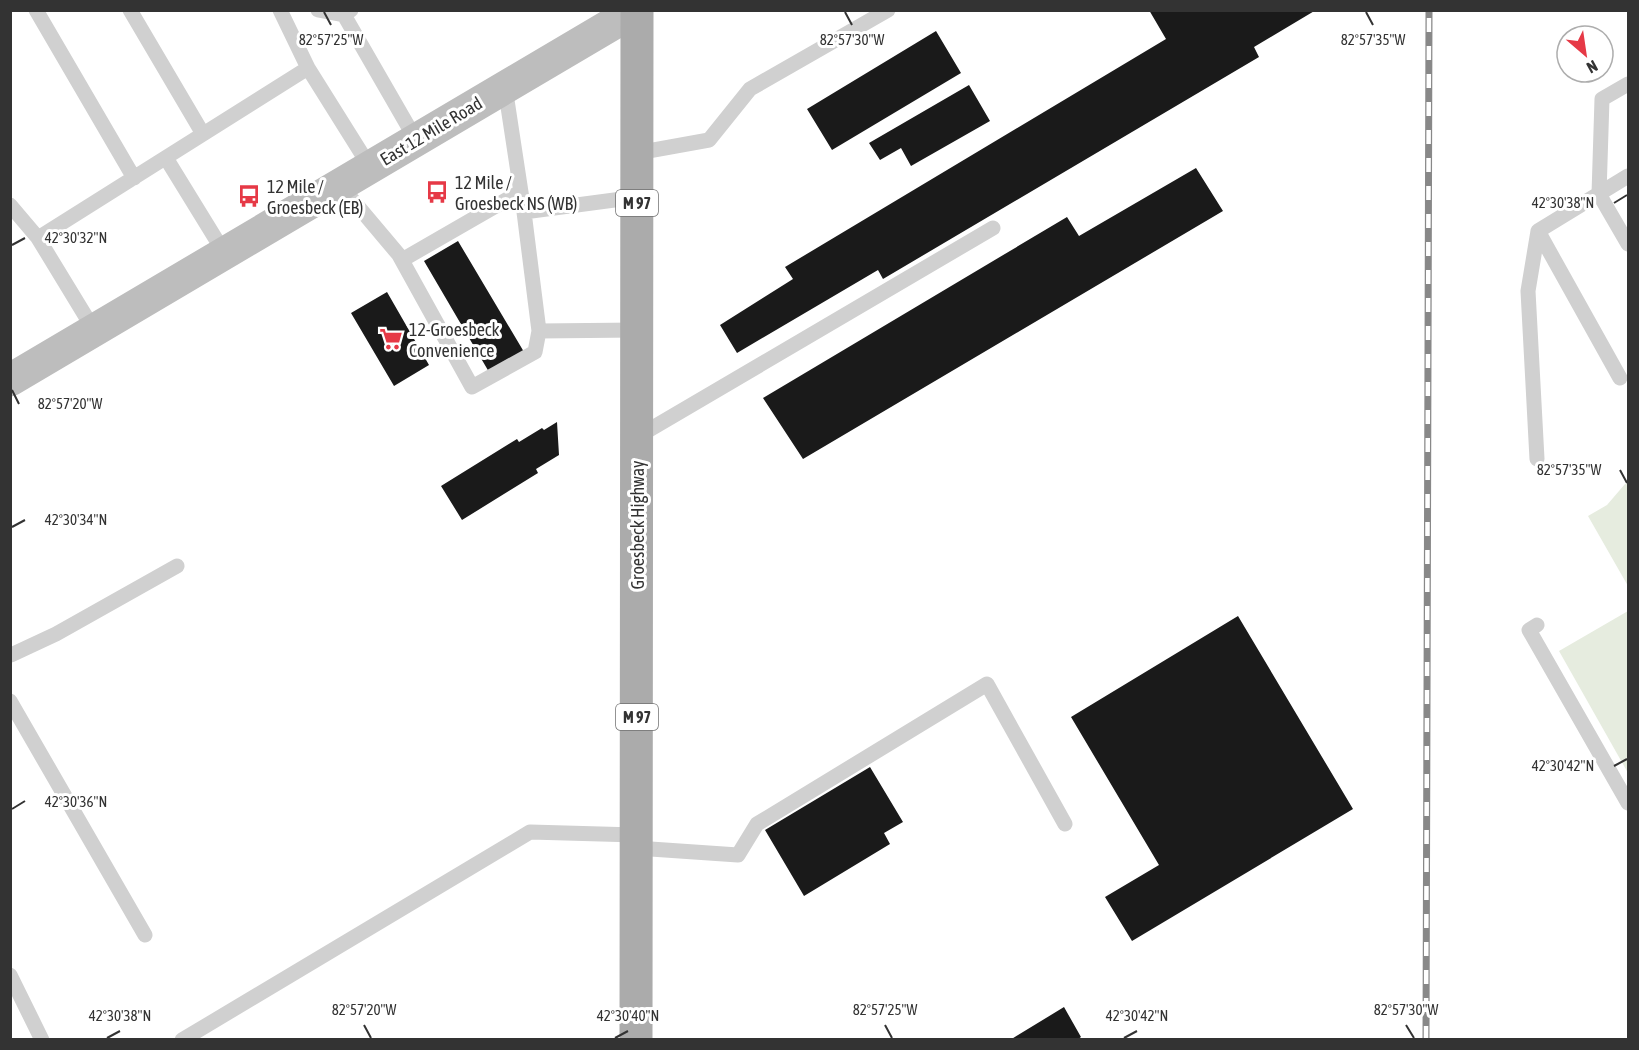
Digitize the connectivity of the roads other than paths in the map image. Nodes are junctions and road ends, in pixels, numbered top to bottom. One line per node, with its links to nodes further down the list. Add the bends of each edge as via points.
1 (36, 10): 17 (lane)
2 (130, 10): 11 (lane)
3 (280, 10): 8 (lane)
4 (318, 10): 7 (lane)
5 (636, 10): 10 (main road, East 12 Mile Road); 13 (main road, Groesbeck Highway / M 97)
6 (888, 10): 13 (lane, via 750,89 709,140)
7 (348, 13): 12 (lane)
8 (308, 68): 11 (lane); 15 (lane)
9 (1629, 84): 20 (lane, via 1602,99)
10 (505, 87): 12 (main road, East 12 Mile Road); 19 (lane)
11 (203, 135): 14 (lane)
12 (416, 140): 15 (main road, East 12 Mile Road)
13 (637, 153): 21 (main road, Groesbeck Highway / M 97)
14 (166, 158): 17 (lane); 28 (lane)
15 (370, 167): 18 (main road, East 12 Mile Road)
16 (1629, 176): 20 (lane)
17 (134, 178): 26 (lane)
18 (340, 185): 28 (main road, East 12 Mile Road); 29 (lane)
19 (520, 192): 23 (lane); 29 (lane)
20 (1599, 194): 25 (lane); 27 (lane)
21 (637, 197): 23 (lane); 31 (main road, Groesbeck Highway / M 97)
22 (10, 205): 26 (lane)
23 (524, 212): 32 (lane)
24 (993, 228): 35 (lane)
25 (1538, 231): 33 (lane); 36 (lane, via 1528,291)
26 (38, 238): 30 (lane)
27 (1629, 244)
28 (225, 254): 30 (main road, East 12 Mile Road)
29 (402, 260): 32 (lane, via 472,387 535,352)
30 (94, 330): 34 (main road, East 12 Mile Road)
31 (637, 330): 32 (lane); 35 (main road, Groesbeck Highway / M 97)
32 (539, 331)
33 (1620, 378)
34 (10, 380)
35 (637, 437): 43 (main road, Groesbeck Highway / M 97)
36 (1537, 459)
37 (177, 566): 39 (lane, via 56,634)
38 (1537, 625): 41 (lane, via 1529,630)
39 (11, 653)
40 (10, 701): 44 (lane)
41 (1629, 802)
42 (1065, 824): 43 (lane, via 987,684 758,824 738,855)
43 (636, 842): 47 (lane, via 530,832); 48 (main road, Groesbeck Highway / M 97)
44 (145, 935)
45 (10, 975): 46 (lane)
46 (42, 1040)
47 (182, 1040)
48 (636, 1040)

